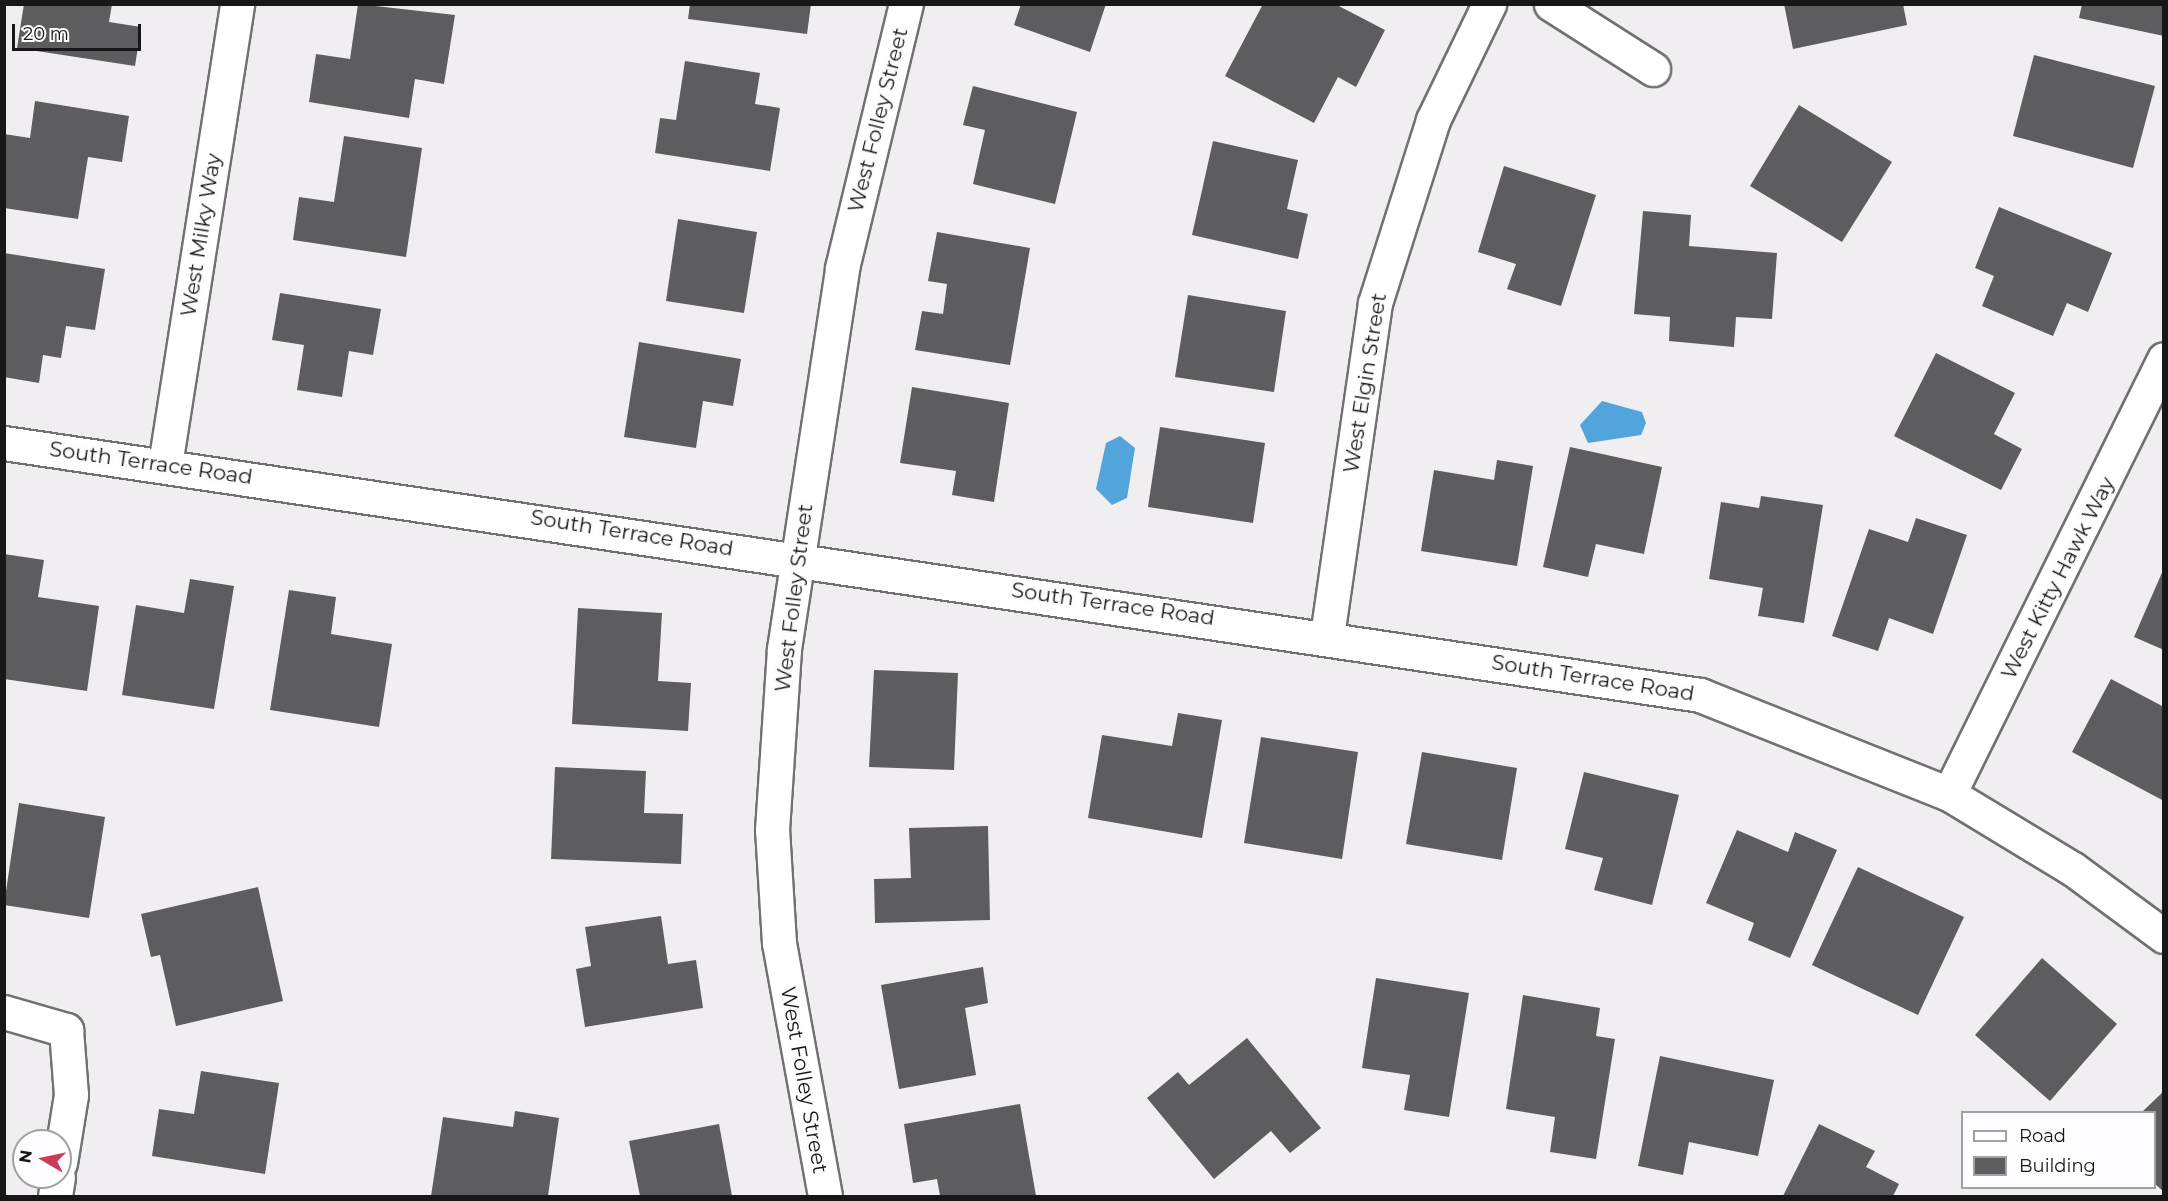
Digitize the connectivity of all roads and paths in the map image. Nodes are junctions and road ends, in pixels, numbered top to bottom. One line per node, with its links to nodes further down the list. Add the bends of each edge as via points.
1 (237, 4): 8 (street, West Milky Way)
2 (906, 4): 9 (street, West Folley Street, via 842,268)
3 (1489, 4): 10 (street, West Elgin Street, via 1433,120 1375,303)
4 (1551, 4): 5 (street)
5 (1653, 69)
6 (2163, 359): 11 (street, West Kitty Hawk Way, via 2146,405)
7 (4, 443): 8 (street, South Terrace Road)
8 (165, 465): 9 (street, South Terrace Road)
9 (798, 558): 10 (street, South Terrace Road); 15 (street, West Folley Street, via 784,649 772,830 779,944)
10 (1327, 636): 11 (street, South Terrace Road, via 1700,695)
11 (1949, 794): 12 (street, South Terrace Road, via 2073,869)
12 (2163, 936)
13 (4, 1012): 14 (street, via 66,1030 71,1095)
14 (66, 1129)
15 (825, 1197)

